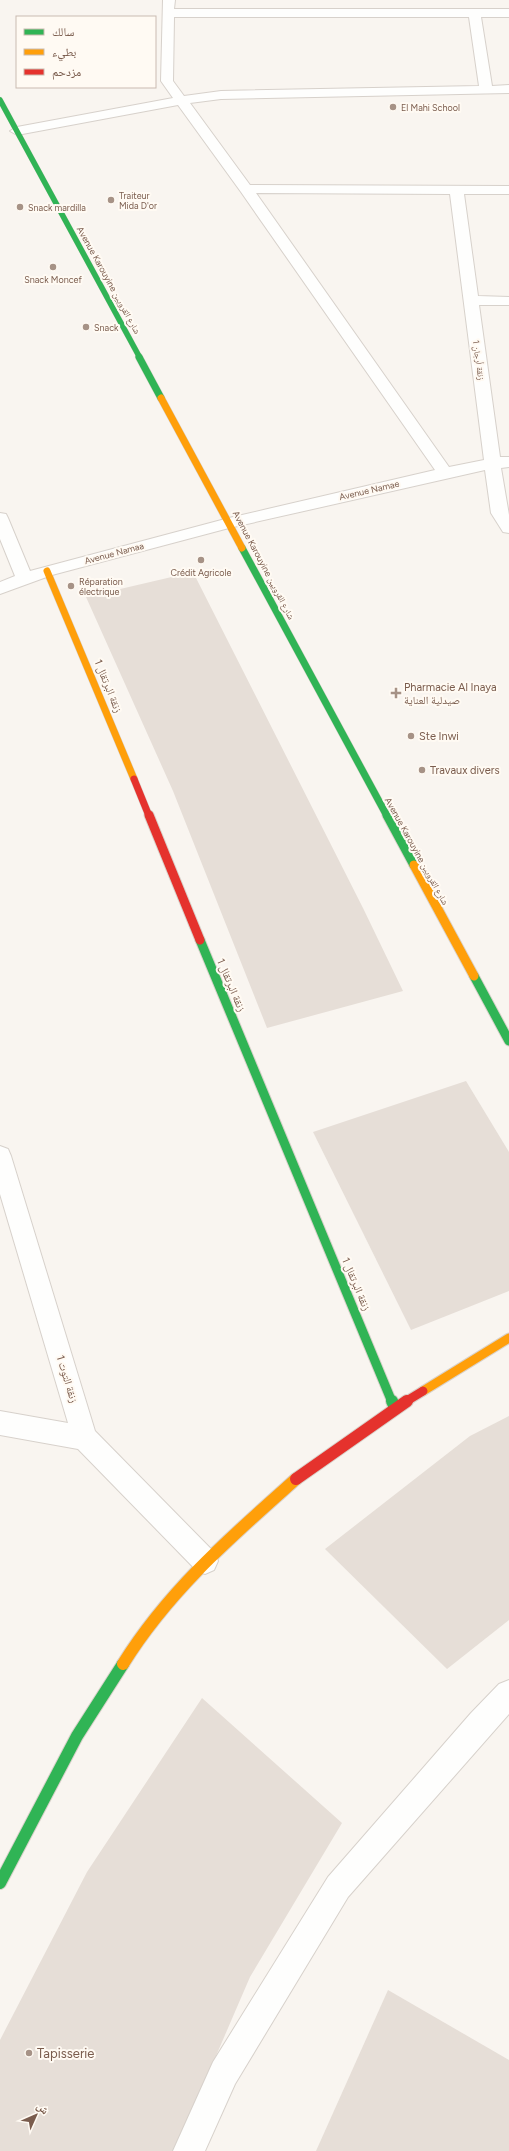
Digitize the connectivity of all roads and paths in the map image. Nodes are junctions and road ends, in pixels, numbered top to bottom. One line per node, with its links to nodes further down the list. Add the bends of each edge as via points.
1 (168, 6): 3 (street); 7 (street, via 167,81)
2 (509, 13): 3 (street)
3 (475, 14): 4 (street)
4 (486, 89): 5 (street); 7 (street, via 228,95)
5 (509, 89)
6 (0, 100): 8 (street, Avenue Karouyine شارع القرويين)
7 (182, 100): 9 (street); 10 (street)
8 (5, 119): 9 (street, Avenue Karouyine شارع القرويين)
9 (17, 131): 18 (street, Avenue Karouyine شارع القرويين)
10 (246, 189): 11 (street); 16 (street)
11 (456, 189): 12 (street); 13 (street, زنقة أرجان 1)
12 (509, 190)
13 (471, 300): 14 (street); 15 (street, زنقة أرجان 1)
14 (509, 301)
15 (501, 463): 16 (street, Avenue Namae); 19 (street, زنقة أرجان 1, via 499,513)
16 (445, 473): 18 (street, Avenue Namae)
17 (0, 518): 21 (street)
18 (230, 523): 20 (street, Avenue Namaa); 23 (street, Avenue Karouyine شارع القرويين)
19 (509, 528)
20 (48, 571): 21 (street, Avenue Namaa); 26 (street, زنقة البرتقال 1)
21 (25, 579): 22 (street, Avenue Namaa)
22 (0, 588)
23 (509, 1041)
24 (0, 1156): 28 (street, زنقة التوت 1)
25 (509, 1338): 26 (street)
26 (395, 1408): 29 (street, via 300,1475)
27 (0, 1423): 28 (street)
28 (85, 1438): 29 (street, زنقة التوت 1)
29 (205, 1561): 31 (street, via 141,1635)
30 (509, 1694): 33 (street, via 338,1887 224,2073)
31 (7, 1854): 32 (street)
32 (0, 1883)
33 (189, 2151)

